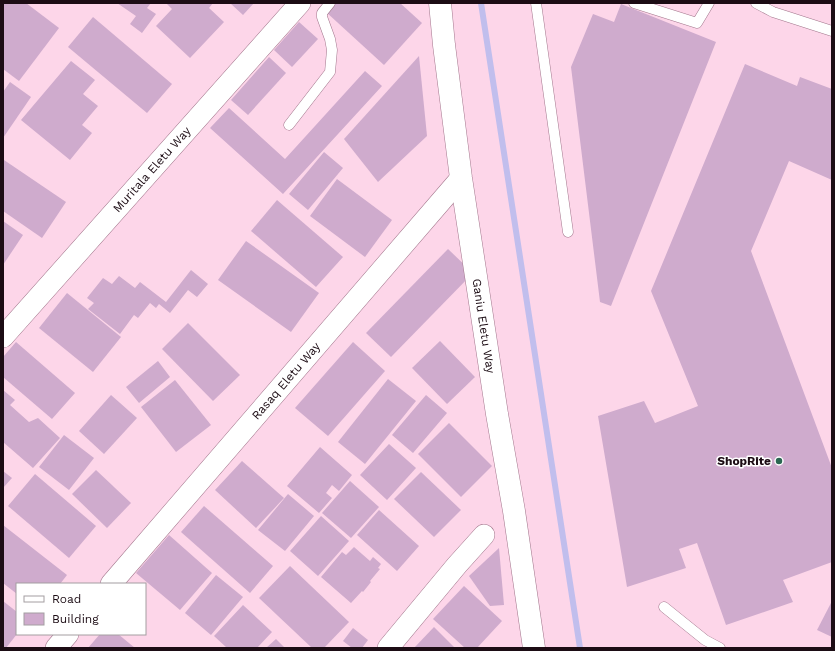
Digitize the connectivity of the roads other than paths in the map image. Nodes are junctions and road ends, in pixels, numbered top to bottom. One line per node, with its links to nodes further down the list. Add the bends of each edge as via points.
1 (300, 3): 12 (street, Muritala Eletu Way)
2 (330, 3): 9 (lane, via 322,14 332,50 330,72)
3 (440, 3): 10 (street, Ganiu Eletu Way)
4 (536, 3): 11 (lane)
5 (634, 3): 6 (lane, via 697,23)
6 (709, 3)
7 (756, 3): 8 (lane, via 773,12)
8 (832, 31)
9 (289, 124)
10 (461, 178): 14 (street, Rasaq Eletu Way); 19 (street, Ganiu Eletu Way)
11 (568, 232)
12 (3, 337)
13 (484, 535): 18 (street)
14 (112, 583)
15 (664, 607): 20 (lane, via 704,640)
16 (67, 635): 17 (street)
17 (56, 648)
18 (388, 648)
19 (534, 648)
20 (720, 648)

